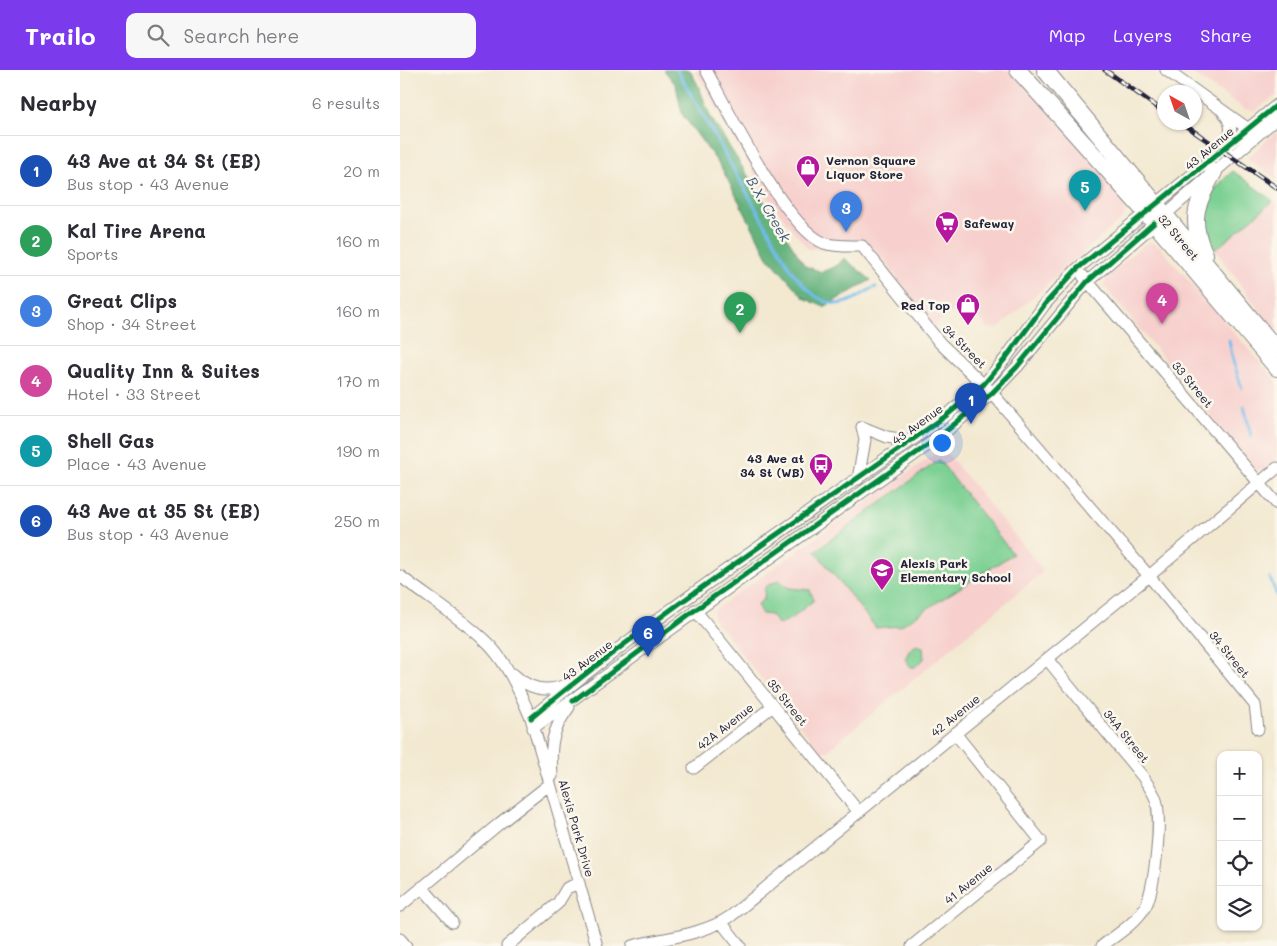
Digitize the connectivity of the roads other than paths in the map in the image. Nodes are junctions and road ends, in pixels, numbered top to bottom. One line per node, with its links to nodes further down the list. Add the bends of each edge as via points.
1 (706, 70): 17 (street, 34 Street, via 768,180 800,225 824,243 862,246 940,343)
2 (1018, 70): 11 (highway, 32 Street)
3 (1045, 70): 11 (highway, 32 Street)
4 (1166, 70): 6 (street)
5 (1277, 105): 8 (street, 43 Avenue)
6 (1221, 109): 8 (street); 9 (street, via 1230,120)
7 (1277, 118): 8 (street, 43 Avenue)
8 (1253, 132): 9 (street, 43 Avenue); 10 (street, 43 Avenue)
9 (1228, 146): 11 (street, 43 Avenue)
10 (1214, 172): 11 (street, 43 Avenue); 13 (highway, via 1199,202 1195,229)
11 (1155, 214): 12 (street, 43 Avenue); 13 (highway, 32 Street); 14 (street, 43 Avenue); 16 (highway, 32 Street)
12 (1077, 269): 14 (street, 33 Street); 17 (street, 43 Avenue, via 1045,304)
13 (1216, 276): 15 (highway, 32 Street)
14 (1087, 282): 18 (street, 43 Avenue, via 1018,367); 22 (street, 33 Street)
15 (1277, 350)
16 (1277, 368)
17 (984, 384): 18 (street, 34 Street); 19 (street, 43 Avenue)
18 (992, 393): 25 (street, 34 Street); 26 (street, 43 Avenue, via 939,437)
19 (912, 440): 21 (street, 43 Avenue); 21 (street, via 888,437 862,427 865,440)
20 (1277, 468): 22 (street, 42 Avenue)
21 (858, 478): 29 (street, 43 Avenue, via 690,595)
22 (1259, 483): 23 (street, 33 Street); 25 (street, 42 Avenue)
23 (1277, 504)
24 (400, 576): 28 (street, via 485,640)
25 (1149, 576): 27 (street, 42 Avenue); 33 (street, 34 Street, via 1255,705)
26 (695, 610): 30 (street, 43 Avenue); 31 (street, 35 Street)
27 (1048, 659): 34 (street, 42 Avenue); 50 (street, 34A Street, via 1143,778 1155,798 1159,816 1152,893 1132,922)
28 (506, 668): 29 (street, via 530,687 556,689); 32 (street, Alexis Park Drive)
29 (574, 682): 32 (street, 43 Avenue)
30 (573, 701): 32 (street, 43 Avenue); 36 (street, via 554,731 550,749)
31 (773, 706): 35 (street, 42A Avenue); 37 (street, 35 Street)
32 (532, 723): 36 (street, Alexis Park Drive)
33 (1258, 729)
34 (954, 733): 37 (street, 42 Avenue); 49 (street, 41 Avenue, via 1041,841)
35 (694, 768)
36 (552, 790): 38 (street, Alexis Park Drive); 39 (street, via 500,823)
37 (858, 812): 42 (street, 42 Avenue)
38 (579, 883): 45 (street, via 567,888 558,903); 46 (street, Alexis Park Drive)
39 (422, 887): 40 (street); 41 (street)
40 (400, 906)
41 (452, 922)
42 (721, 922): 47 (street, 42 Avenue); 48 (street)
43 (400, 939): 44 (street)
44 (406, 946)
45 (507, 946)
46 (597, 946)
47 (632, 946)
48 (740, 946)
49 (912, 946)
50 (1102, 946)

